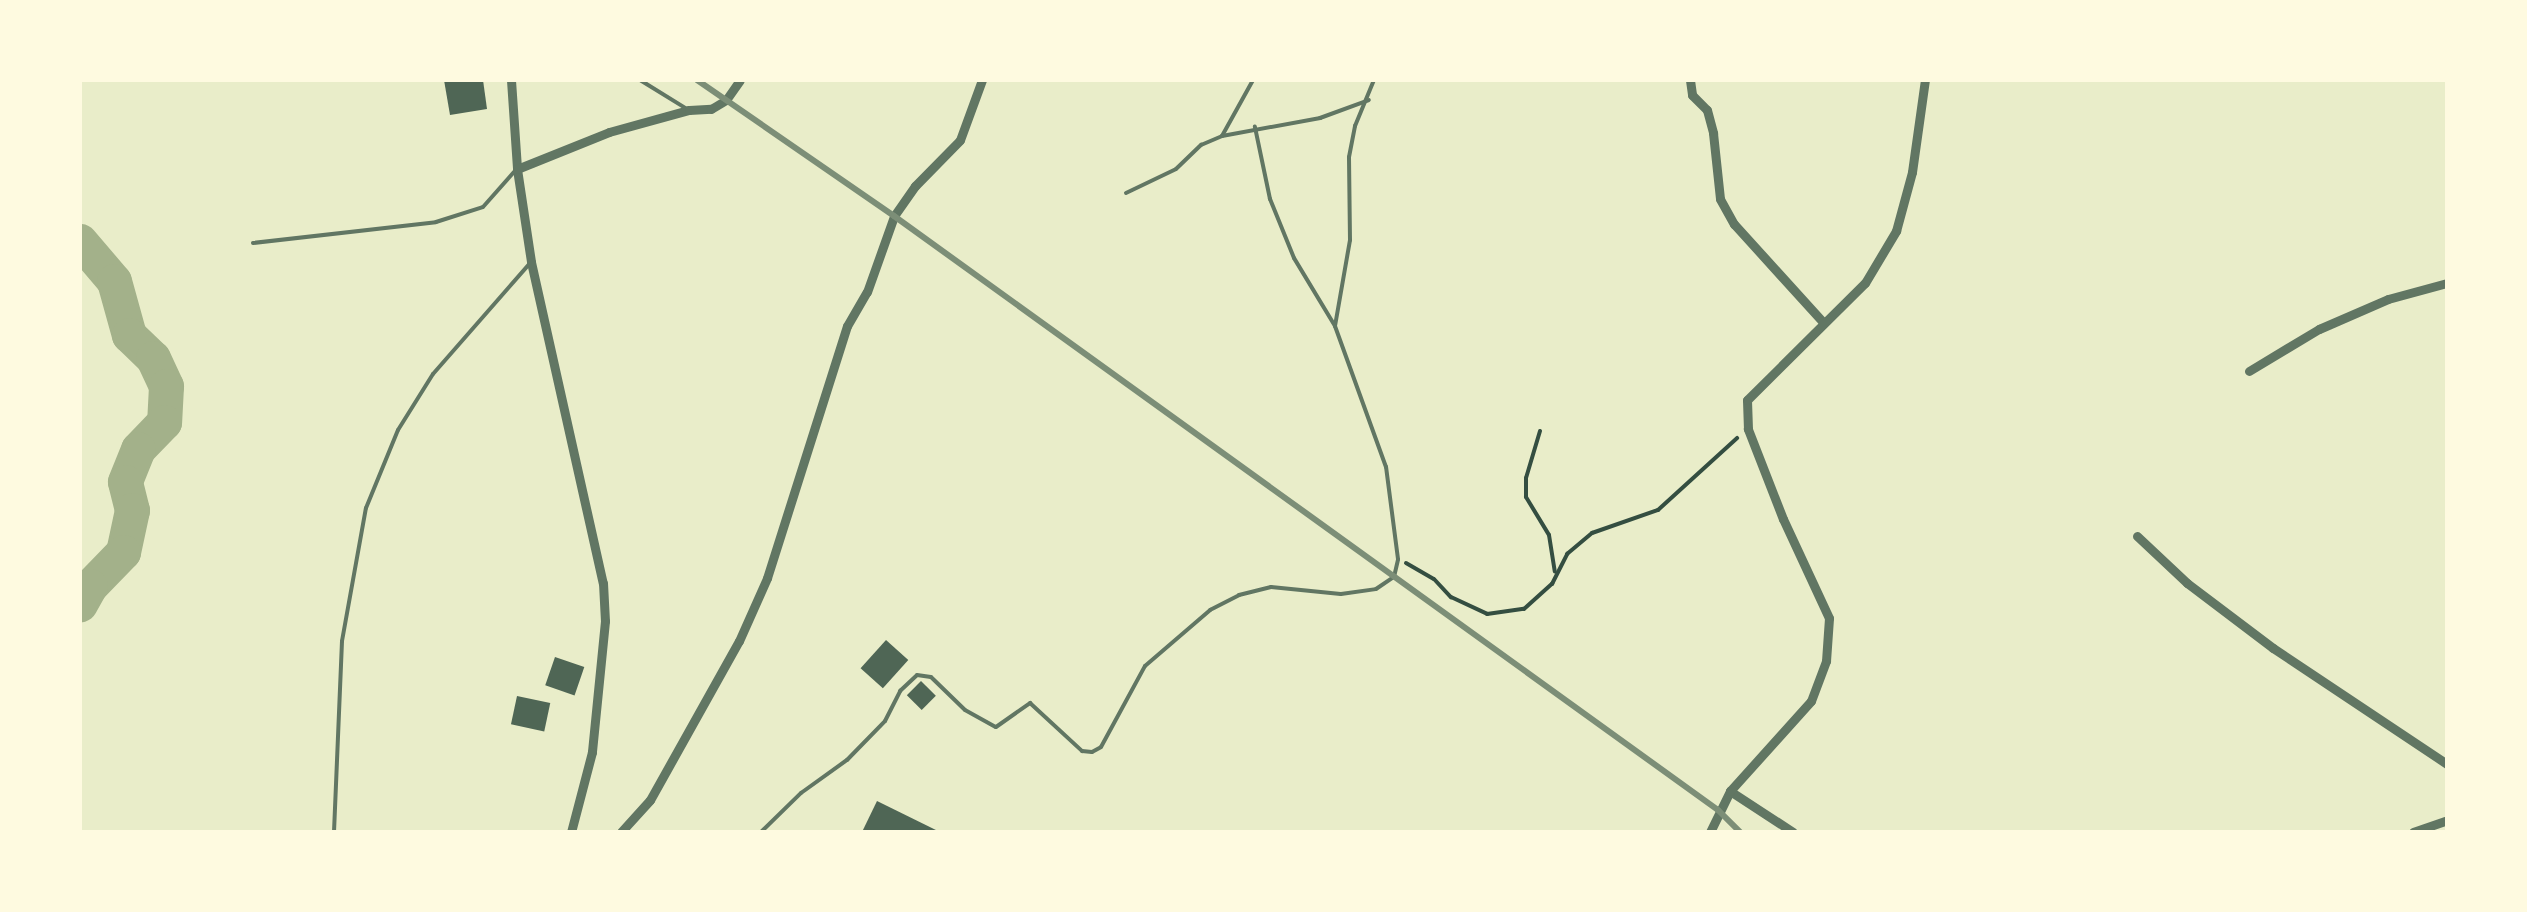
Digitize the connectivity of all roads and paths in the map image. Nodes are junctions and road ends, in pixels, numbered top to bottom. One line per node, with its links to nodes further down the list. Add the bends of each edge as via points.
1 (511, 80): 13 (street)
2 (640, 80): 10 (lane)
3 (740, 80): 10 (street, via 711,110)
4 (982, 80): 31 (street, via 960,140 894,216 867,292 847,326 767,578 739,640 650,800)
5 (1253, 80): 12 (lane)
6 (1374, 80): 9 (lane)
7 (1690, 80): 18 (street, via 1714,133 1720,199 1734,224)
8 (1925, 80): 18 (street, via 1896,230 1864,283)
9 (1369, 100): 11 (lane, via 1320,118); 19 (lane, via 1348,157 1350,240)
10 (688, 110): 13 (street, via 609,132)
11 (1255, 127): 12 (lane); 19 (lane, via 1270,199 1294,258)
12 (1222, 136): 14 (lane)
13 (517, 170): 15 (lane, via 483,206 436,222); 16 (street)
14 (1126, 193)
15 (253, 244)
16 (531, 262): 29 (lane, via 433,374 398,430 366,508 342,640); 30 (street, via 604,583 592,752)
17 (2447, 283): 20 (street, via 2319,329)
18 (1823, 322): 21 (street, via 1747,400)
19 (1335, 326): 24 (lane, via 1386,467)
20 (2249, 372)
21 (1748, 429): 25 (path, via 1658,510 1592,533); 27 (street, via 1829,618 1826,661 1812,701)
22 (1540, 431): 25 (path, via 1526,497 1548,534)
23 (2138, 536): 26 (street, via 2187,584 2273,648)
24 (1398, 559): 25 (path, via 1486,614 1524,608 1552,584); 32 (lane, via 1394,576 1376,589 1341,594 1270,587 1210,610 1144,666 1101,747 1092,752 1082,751 1030,703 996,727 931,677 917,675 847,760)
25 (1555, 572)
26 (2447, 764)
27 (1730, 792): 33 (street); 34 (street)
28 (2447, 820): 35 (street)
29 (334, 832)
30 (571, 832)
31 (620, 832)
32 (762, 832)
33 (1710, 832)
34 (1793, 832)
35 (2414, 832)

